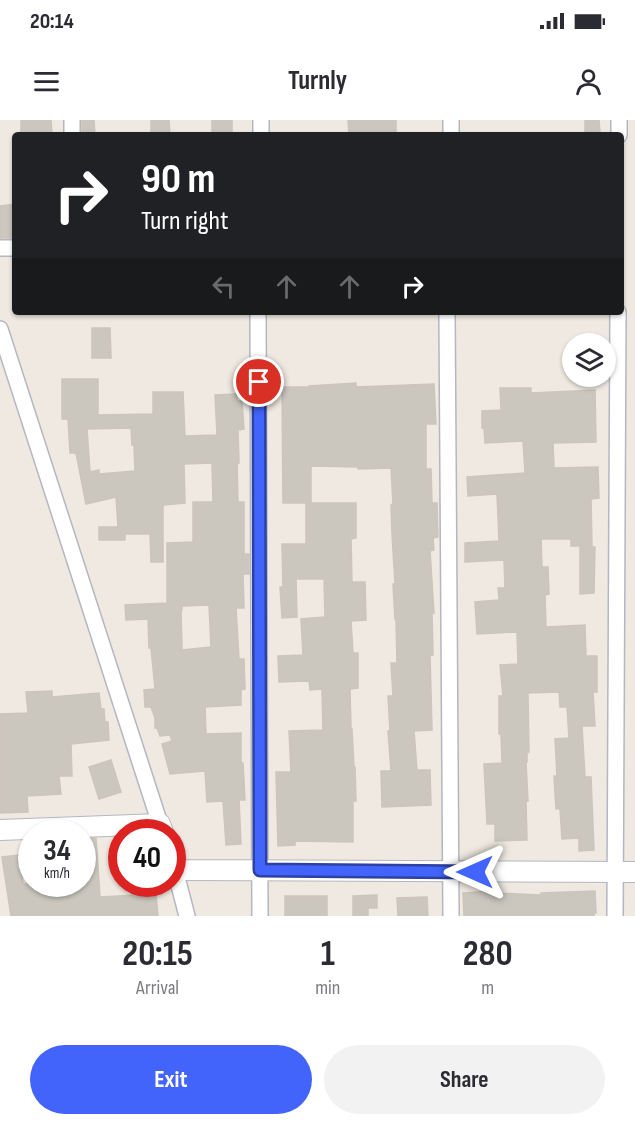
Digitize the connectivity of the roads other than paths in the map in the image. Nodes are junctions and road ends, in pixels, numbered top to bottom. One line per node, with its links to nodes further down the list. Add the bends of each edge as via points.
1 (258, 315): 9 (street)
2 (447, 315): 10 (street)
3 (618, 315): 11 (street)
4 (0, 329): 5 (street)
5 (159, 819)
6 (108, 829): 7 (street)
7 (0, 830)
8 (186, 867): 9 (street)
9 (260, 870): 10 (street); 14 (street)
10 (452, 872): 11 (street); 15 (street)
11 (625, 872): 16 (street)
12 (183, 897): 13 (street)
13 (188, 916)
14 (260, 916)
15 (451, 916)
16 (615, 916)

